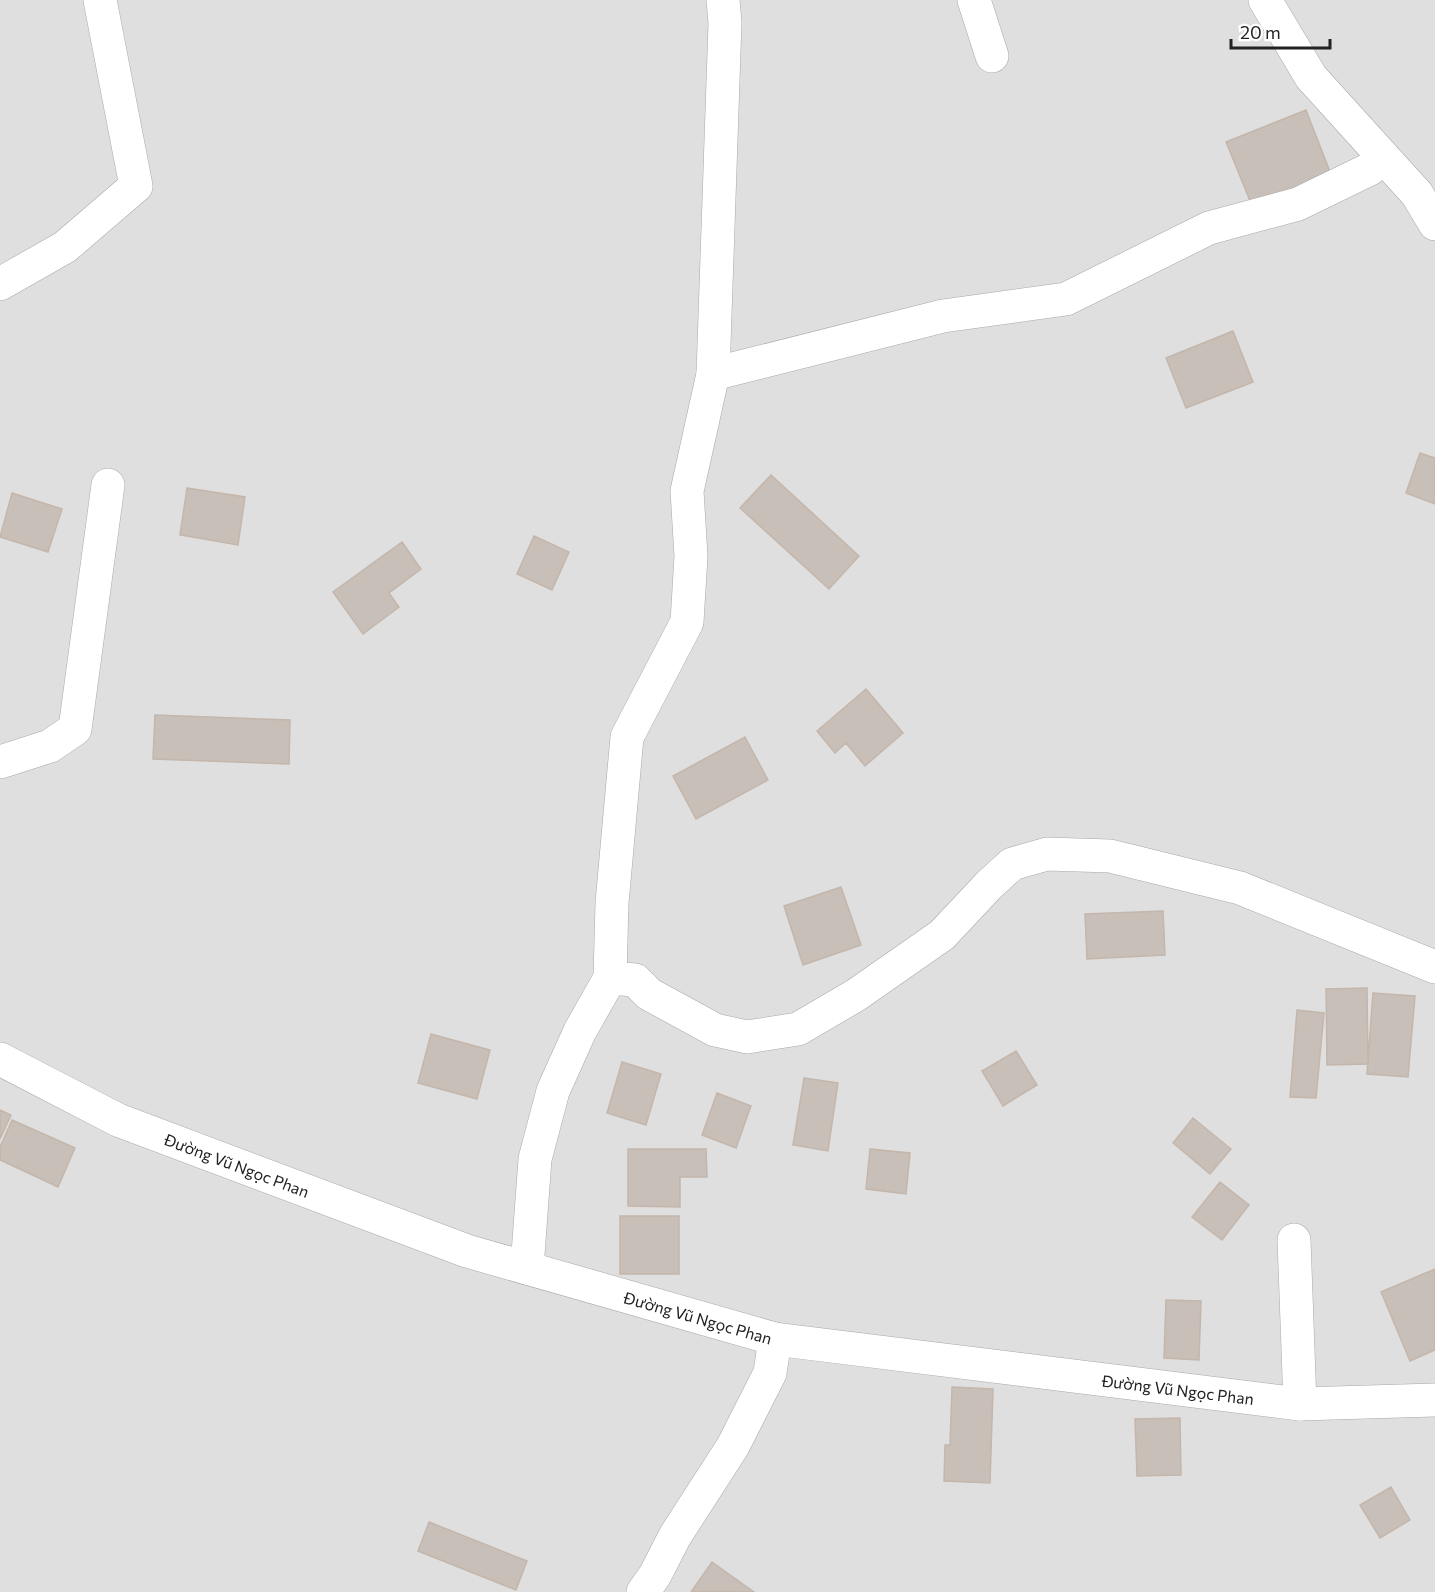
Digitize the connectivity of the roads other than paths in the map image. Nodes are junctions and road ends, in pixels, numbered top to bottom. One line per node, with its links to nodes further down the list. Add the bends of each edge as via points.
1 (100, 0): 9 (street, via 136,186 65,247)
2 (723, 0): 10 (street)
3 (974, 0): 5 (street)
4 (1265, 0): 6 (street, via 1311,77)
5 (993, 56)
6 (1383, 158): 7 (street); 10 (street, via 1370,169 1298,204 1209,228 1066,299 943,316)
7 (1426, 187): 8 (street)
8 (1435, 224)
9 (0, 284)
10 (713, 374): 14 (street, via 687,491 691,556 687,622 627,737 612,903)
11 (108, 485): 12 (street, via 75,729 50,747)
12 (0, 762)
13 (1435, 966): 14 (street, via 1240,888 1110,856 1047,854 1012,864 942,936 798,1029 747,1037 715,1030 649,994 634,980)
14 (610, 978): 17 (street, via 553,1091 535,1159)
15 (0, 1059): 17 (street, Đường Vũ Ngọc Phan, via 117,1120 467,1251)
16 (1294, 1240): 20 (street)
17 (527, 1268): 18 (street, Đường Vũ Ngọc Phan)
18 (775, 1339): 20 (street, Đường Vũ Ngọc Phan); 21 (street, via 770,1373 733,1446)
19 (1435, 1400): 20 (street, Đường Vũ Ngọc Phan)
20 (1300, 1404)
21 (643, 1592)

